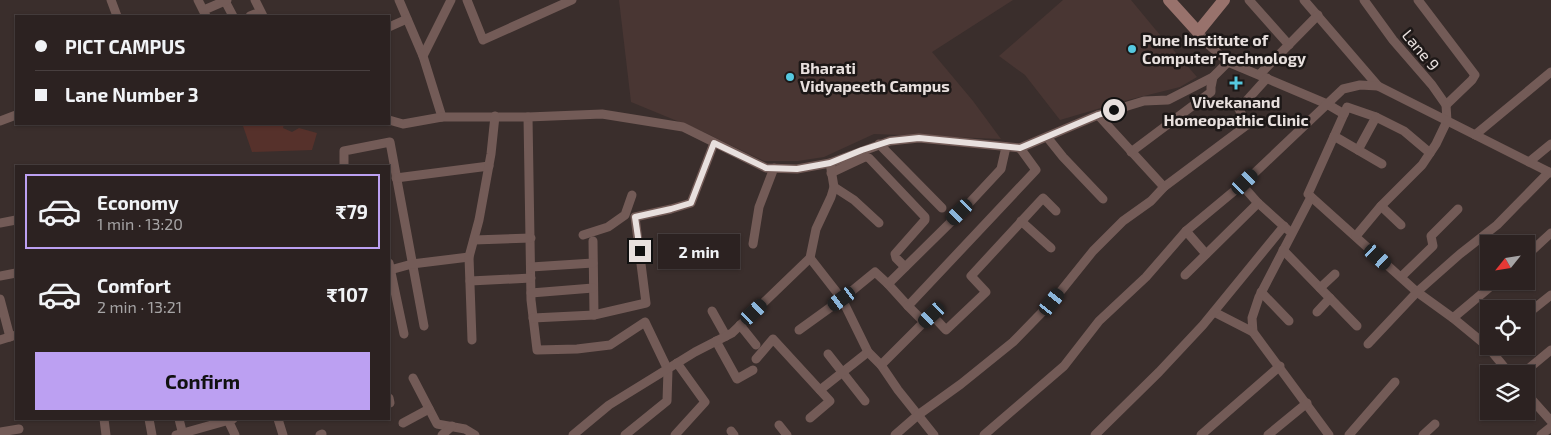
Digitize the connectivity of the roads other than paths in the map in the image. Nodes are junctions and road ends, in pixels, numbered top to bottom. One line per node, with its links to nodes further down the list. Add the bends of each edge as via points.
1 (111, 0): 16 (street)
2 (198, 0): 15 (street)
3 (226, 0): 15 (street); 17 (street)
4 (255, 0): 18 (street)
5 (399, 0): 20 (street)
6 (450, 0): 24 (street)
7 (467, 0): 8 (street, via 483,40)
8 (572, 0)
9 (1169, 0): 22 (street)
10 (1224, 0): 22 (street)
11 (1249, 0): 23 (street)
12 (1304, 0): 19 (street)
13 (1364, 0): 31 (street, Lane 9)
14 (1418, 0): 31 (street, via 1475,75)
15 (205, 13)
16 (117, 15)
17 (232, 15)
18 (256, 15)
19 (1318, 16): 23 (street); 29 (street)
20 (408, 20): 21 (street); 24 (street)
21 (390, 27)
22 (1198, 32): 25 (street)
23 (1289, 45): 27 (street)
24 (423, 56): 35 (street)
25 (1228, 62): 27 (street); 28 (street)
26 (1551, 72): 42 (street)
27 (1263, 76): 30 (street); 64 (street, via 1238,109 1247,125)
28 (1213, 77): 34 (street, via 1168,100 1144,101); 51 (street, via 1211,92)
29 (1378, 86): 30 (street, via 1351,86); 41 (street)
30 (1327, 104): 32 (street); 62 (street)
31 (1446, 105): 41 (street)
32 (1344, 114): 38 (street, via 1347,107); 44 (street)
33 (15, 115): 40 (street)
34 (1098, 115): 43 (street); 51 (street)
35 (442, 116): 36 (street); 39 (street, via 403,124)
36 (495, 116): 37 (street); 57 (street)
37 (528, 117): 45 (street, via 602,114 683,127); 84 (street)
38 (1376, 117): 50 (street); 52 (street, via 1404,131)
39 (390, 120)
40 (0, 121)
41 (1447, 121): 42 (street); 52 (street)
42 (1475, 135): 53 (street)
43 (1046, 136): 49 (street); 67 (street)
44 (1334, 136): 50 (street); 66 (street, via 1308,194)
45 (714, 143): 58 (street, via 766,168); 123 (street, via 691,203 635,217 646,303)
46 (879, 144): 48 (street, via 919,138); 54 (street); 70 (street)
47 (1551, 144): 53 (street)
48 (1006, 147): 49 (street); 98 (street, via 1001,169)
49 (1020, 148): 118 (street, via 1036,170)
50 (1358, 150): 55 (street)
51 (1131, 152): 64 (street)
52 (1430, 153): 69 (street)
53 (1530, 162): 60 (street)
54 (830, 163): 58 (street, via 797,169); 59 (street)
55 (1382, 164)
56 (344, 165): 61 (street, via 344,151 390,142)
57 (489, 166): 61 (street); 85 (street)
58 (774, 168): 87 (street, via 759,208)
59 (831, 173): 63 (street); 98 (street, via 869,158 925,217 895,254)
60 (1550, 173): 112 (street, via 1497,225)
61 (396, 178): 95 (street)
62 (1242, 185): 68 (street); 79 (street)
63 (834, 187): 75 (street); 93 (street, via 816,229)
64 (1164, 187): 162 (street, via 1092,251 1052,302 1013,342)
65 (632, 195): 82 (street, via 625,215 608,226)
66 (1311, 197): 81 (street); 83 (street)
67 (1103, 199)
68 (1258, 203): 78 (street); 91 (street)
69 (1380, 206): 77 (street); 83 (street)
70 (942, 208)
71 (1458, 209): 104 (street, via 1431,236 1433,246)
72 (1056, 211): 74 (street, via 1043,198)
73 (15, 220): 76 (street)
74 (1021, 221): 88 (street); 127 (street, via 971,276 986,292 946,330 932,315)
75 (880, 222)
76 (0, 223)
77 (1401, 225)
78 (1284, 226): 81 (street); 121 (street)
79 (1186, 231): 91 (street); 191 (street, via 1146,277 1100,321 1064,366)
80 (1551, 233): 89 (street)
81 (1292, 234): 90 (street)
82 (583, 235)
83 (1356, 236): 104 (street)
84 (531, 238): 85 (street); 96 (street)
85 (474, 240): 92 (street)
86 (593, 241): 94 (street)
87 (753, 244)
88 (1051, 248)
89 (1535, 248)
90 (1283, 250): 109 (street); 111 (street)
91 (1206, 254): 102 (street)
92 (470, 256): 95 (street); 106 (street)
93 (810, 258): 117 (street); 128 (street)
94 (593, 263): 96 (street); 108 (street)
95 (412, 264): 97 (street); 129 (street)
96 (531, 266): 105 (street)
97 (390, 267)
98 (905, 267): 107 (street)
99 (390, 271): 133 (street)
100 (15, 273): 103 (street)
101 (1335, 274): 109 (street)
102 (1185, 275)
103 (0, 276)
104 (1401, 277): 112 (street)
105 (531, 278): 106 (street); 113 (street)
106 (470, 281): 137 (street)
107 (888, 284): 117 (street, via 875,272); 118 (street)
108 (593, 288): 113 (street); 123 (street)
109 (1320, 288): 115 (street)
110 (1486, 290): 125 (street)
111 (1261, 292): 126 (street); 132 (street, via 1252,318)
112 (1418, 292): 125 (street); 140 (street)
113 (531, 293): 124 (street)
114 (1551, 295): 119 (street)
115 (1330, 298): 122 (street); 130 (street)
116 (0, 299): 134 (street)
117 (842, 299): 131 (street); 143 (street)
118 (908, 306): 127 (street)
119 (1535, 308)
120 (712, 311): 135 (street)
121 (1214, 312): 132 (street); 192 (street)
122 (1318, 312)
123 (594, 315): 124 (street)
124 (533, 318): 152 (street, via 537,350 610,345 645,322)
125 (1453, 318): 138 (street)
126 (1289, 321)
127 (924, 322): 148 (street)
128 (740, 325): 135 (street); 141 (street)
129 (424, 326)
130 (1357, 326)
131 (799, 330)
132 (1253, 332): 151 (street)
133 (404, 334)
134 (13, 336): 136 (street)
135 (726, 336): 139 (street)
136 (0, 340)
137 (472, 340)
138 (1480, 340)
139 (716, 341): 147 (street); 153 (street, via 737,379)
140 (1368, 344)
141 (756, 345)
142 (1551, 350): 150 (street)
143 (868, 352): 148 (street); 154 (street)
144 (828, 354): 154 (street)
145 (1495, 355): 149 (street)
146 (756, 359): 157 (street, via 773,339)
147 (678, 363): 152 (street); 187 (street, via 705,402)
148 (880, 365): 162 (street)
149 (1503, 365)
150 (1533, 365)
151 (1280, 366): 160 (street); 193 (street)
152 (668, 370): 185 (street, via 609,405); 186 (street, via 667,401)
153 (753, 370)
154 (843, 372): 157 (street); 158 (street)
155 (413, 378): 161 (street)
156 (1395, 382): 195 (street)
157 (820, 390): 164 (street, via 830,401)
158 (865, 401)
159 (1535, 402): 163 (street)
160 (1307, 403): 178 (street); 194 (street)
161 (429, 408): 170 (street); 173 (street, via 437,424)
162 (918, 415): 189 (street); 190 (street)
163 (1549, 416)
164 (810, 418)
165 (104, 420): 179 (street)
166 (149, 420): 180 (street)
167 (179, 420): 177 (street)
168 (226, 420): 177 (street); 181 (street)
169 (278, 420): 182 (street)
170 (403, 423)
171 (1435, 424): 196 (street)
172 (779, 425): 188 (street)
173 (452, 426): 183 (street); 184 (street)
174 (1551, 427): 197 (street)
175 (19, 429): 176 (street)
176 (0, 432)
177 (180, 434)
178 (1327, 434)
179 (106, 435)
180 (152, 435)
181 (235, 435)
182 (282, 435)
183 (442, 435)
184 (476, 435)
185 (573, 435)
186 (625, 435)
187 (675, 435)
188 (787, 435)
189 (895, 435)
190 (934, 435)
191 (984, 435)
192 (1095, 435)
193 (1201, 435)
194 (1268, 435)
195 (1349, 435)
196 (1423, 435)
197 (1541, 435)

